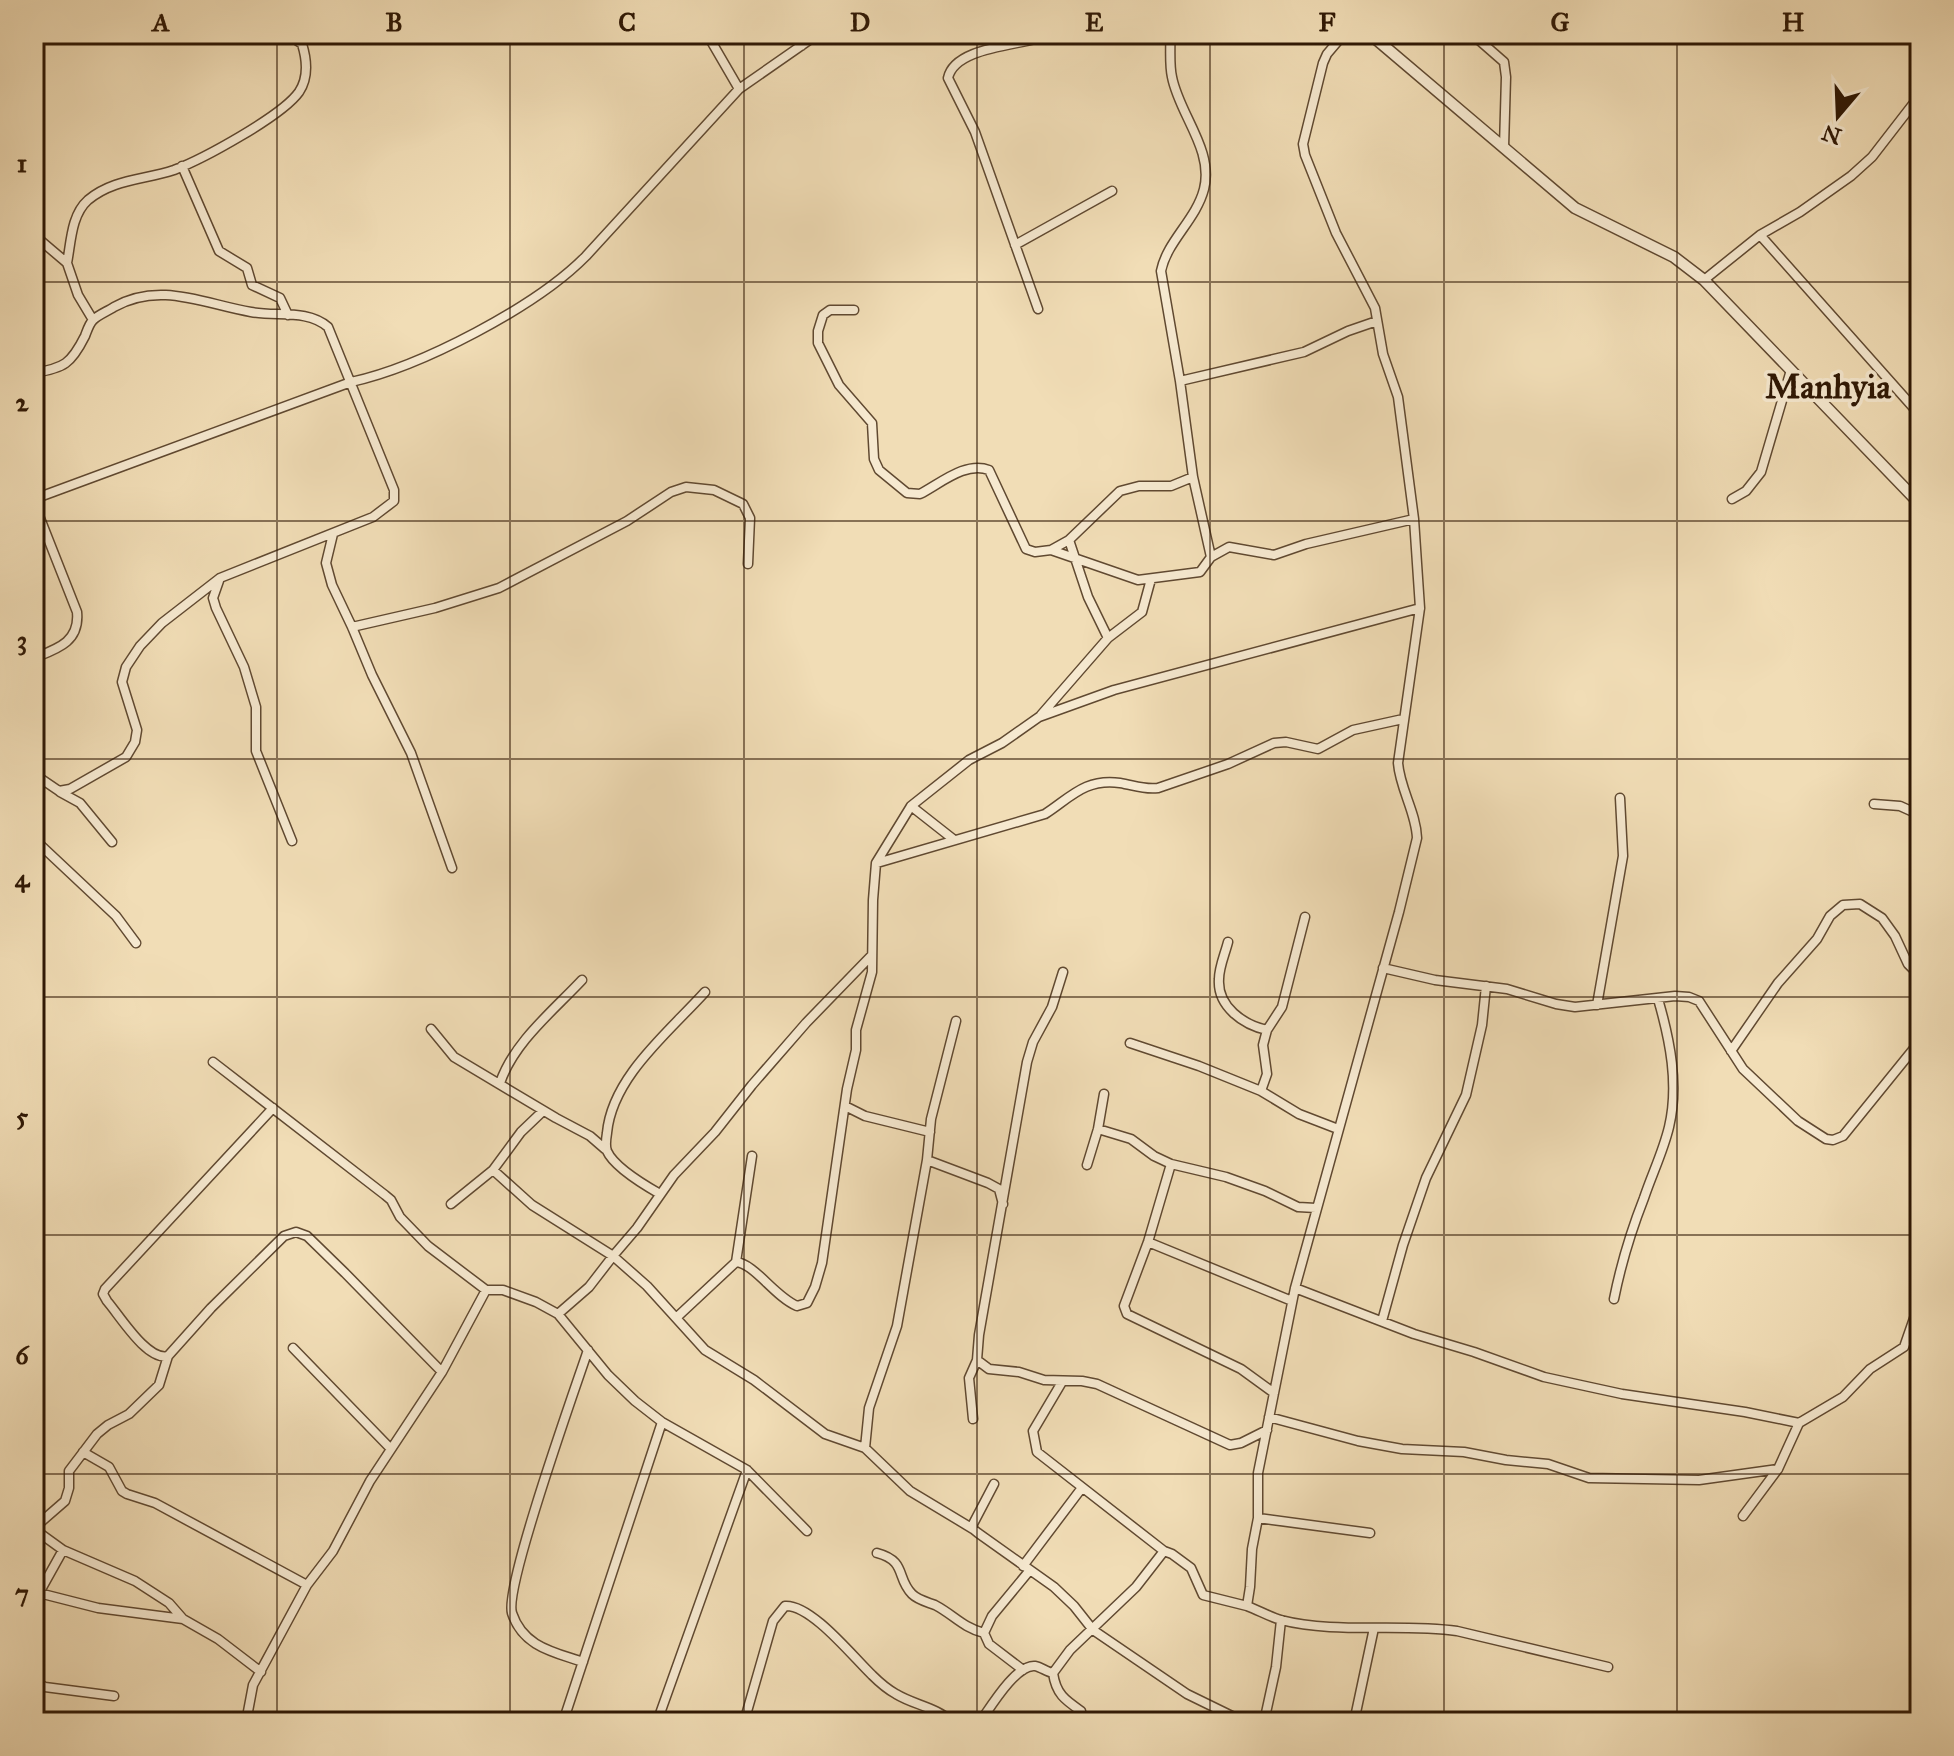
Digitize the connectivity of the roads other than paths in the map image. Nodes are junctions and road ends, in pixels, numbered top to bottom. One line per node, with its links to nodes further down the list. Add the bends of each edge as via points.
1 (287, 34): 14 (street, via 302,44 305,56 299,91 255,128)
2 (707, 34): 11 (street)
3 (797, 34): 10 (street)
4 (818, 34): 10 (street)
5 (1052, 34): 18 (street, via 959,60 948,78 975,132)
6 (1170, 34): 28 (street, via 1172,78 1206,169 1204,190 1161,271)
7 (1344, 34): 25 (street, via 1323,63 1303,144)
8 (1370, 34): 13 (street)
9 (1472, 34): 13 (street, via 1504,62)
10 (801, 46): 11 (street)
11 (739, 89): 29 (street, via 568,275 444,347)
12 (1920, 95): 17 (street, via 1872,157)
13 (1504, 147): 20 (street, via 1575,208 1674,257)
14 (182, 166): 19 (street, via 117,183 86,202 75,221); 23 (street, via 219,251 247,268 252,285 280,298)
15 (1112, 191): 18 (street)
16 (34, 235): 19 (street)
17 (1760, 235): 20 (street); 30 (street)
18 (1015, 245): 21 (street)
19 (67, 263): 24 (street)
20 (1704, 280): 26 (street)
21 (1038, 309)
22 (854, 310): 38 (street, via 823,315 818,343 839,385 872,423 879,470 914,495 970,467 989,470 1026,549)
23 (288, 315): 24 (street, via 254,313 165,293 126,301); 29 (street, via 319,319 328,327)
24 (93, 320): 27 (street, via 67,364)
25 (1377, 321): 28 (street, via 1304,352); 35 (street, via 1398,397)
26 (1791, 370): 32 (street, via 1761,472); 34 (street)
27 (34, 373)
28 (1180, 381): 31 (street)
29 (351, 382): 33 (street); 36 (street, via 394,501 373,517)
30 (1920, 415)
31 (1193, 477): 37 (street, via 1171,486 1120,491); 39 (street)
32 (1732, 499)
33 (34, 501): 47 (street, via 78,623 67,643)
34 (1920, 504)
35 (1414, 519): 39 (street, via 1274,555 1229,547); 44 (street)
36 (333, 534): 42 (street); 45 (street, via 328,573)
37 (1069, 540): 38 (street); 40 (street)
38 (1051, 550): 40 (street)
39 (1211, 557): 43 (street, via 1200,572)
40 (1077, 558): 43 (street, via 1128,578); 46 (street)
41 (748, 564): 45 (street, via 750,518 743,504 714,490 686,487 499,588)
42 (220, 578): 51 (street, via 162,623 126,667 122,682 137,730 126,757); 58 (street, via 213,598 253,693 256,751)
43 (1151, 579): 46 (street, via 1142,612)
44 (1420, 608): 48 (street, via 1114,690); 49 (street)
45 (352, 627): 61 (street, via 411,753)
46 (1108, 638): 48 (street)
47 (34, 658)
48 (1039, 717): 54 (street, via 969,760)
49 (1403, 719): 57 (street, via 1353,730 1318,749 1274,743 1158,788 1118,782 1082,788 1045,814); 66 (street, via 1399,778 1417,838)
50 (34, 774): 51 (street)
51 (59, 791): 59 (street, via 80,803)
52 (1620, 798): 73 (street, via 1623,856)
53 (1874, 804): 55 (street, via 1900,806)
54 (911, 806): 57 (street); 60 (street)
55 (1920, 815)
56 (34, 839): 64 (street, via 116,916)
57 (953, 839): 60 (street)
58 (292, 841)
59 (112, 842)
60 (876, 863): 65 (street)
61 (452, 868)
62 (1305, 917): 76 (street, via 1282,1007)
63 (1228, 942): 76 (street, via 1218,981 1226,1005 1241,1020)
64 (136, 943)
65 (872, 956): 84 (street); 96 (street, via 806,1023)
66 (1383, 968): 70 (street); 88 (street)
67 (1063, 972): 98 (street, via 1027,1062)
68 (1920, 976): 79 (street, via 1882,918 1860,904 1843,905 1778,983)
69 (582, 980): 81 (street, via 524,1042)
70 (1486, 986): 73 (street, via 1556,1004); 110 (street, via 1466,1095 1426,1178)
71 (705, 992): 90 (street, via 640,1062 614,1100)
72 (1658, 999): 73 (street); 79 (street, via 1699,1001); 105 (street, via 1672,1059 1670,1125 1622,1257)
73 (1597, 1005)
74 (956, 1021): 89 (street)
75 (431, 1029): 81 (street, via 454,1057)
76 (1267, 1030): 82 (street, via 1267,1074)
77 (1920, 1041): 79 (street, via 1843,1136 1833,1140 1798,1121)
78 (1130, 1043): 82 (street)
79 (1731, 1051)
80 (213, 1062): 85 (street)
81 (500, 1083): 86 (street)
82 (1261, 1091): 88 (street)
83 (1104, 1094): 87 (street)
84 (845, 1106): 89 (street, via 879,1121); 102 (street, via 822,1263 807,1303 797,1306 782,1300 747,1264)
85 (273, 1108): 104 (street, via 391,1200 428,1246); 113 (street, via 103,1294 144,1347)
86 (543, 1111): 90 (street); 95 (street)
87 (1098, 1129): 93 (street, via 1131,1139); 94 (street)
88 (1338, 1129): 99 (street)
89 (930, 1132): 92 (street)
90 (605, 1149): 96 (street)
91 (752, 1156): 102 (street)
92 (927, 1160): 98 (street, via 999,1189); 124 (street, via 897,1326 869,1408)
93 (1171, 1164): 99 (street, via 1252,1186 1298,1207); 100 (street)
94 (1087, 1165)
95 (493, 1170): 97 (street); 101 (street, via 532,1205)
96 (660, 1194): 101 (street)
97 (451, 1204)
98 (1004, 1204): 114 (street)
99 (1316, 1208): 103 (street)
100 (1148, 1242): 106 (street); 117 (street, via 1124,1306 1127,1314 1241,1369)
101 (613, 1256): 108 (street); 109 (street)
102 (736, 1262): 109 (street)
103 (1295, 1288): 106 (street); 110 (street)
104 (486, 1290): 108 (street, via 503,1290); 115 (street)
105 (1614, 1299)
106 (1292, 1301): 117 (street)
107 (1920, 1301): 121 (street, via 1904,1347 1870,1369 1843,1397)
108 (558, 1314): 112 (street)
109 (676, 1318): 124 (street, via 705,1350 825,1434)
110 (1382, 1321): 121 (street, via 1544,1377)
111 (293, 1348): 123 (street)
112 (588, 1350): 120 (street); 150 (street, via 511,1604 528,1640)
113 (168, 1356): 115 (street, via 284,1236 296,1232 307,1236); 125 (street, via 159,1385)
114 (977, 1360): 116 (street, via 989,1369); 119 (street, via 969,1378)
115 (442, 1372): 123 (street)
116 (1062, 1382): 122 (street, via 1097,1384 1230,1445); 129 (street, via 1033,1431 1033,1443)
117 (1274, 1393): 118 (street)
118 (1269, 1417): 122 (street); 126 (street, via 1358,1441 1548,1464 1589,1478 1699,1480)
119 (973, 1419)
120 (662, 1422): 127 (street); 150 (street)
121 (1799, 1423): 126 (street)
122 (1267, 1430): 131 (street, via 1258,1473)
123 (390, 1448): 141 (street, via 333,1551)
124 (865, 1448): 133 (street, via 910,1491)
125 (83, 1452): 132 (street, via 69,1471 65,1501); 141 (street, via 113,1470 122,1491 155,1503)
126 (1778, 1469): 130 (street)
127 (747, 1470): 134 (street); 159 (street)
128 (994, 1484): 133 (street)
129 (1081, 1489): 137 (street); 139 (street)
130 (1743, 1516)
131 (1258, 1518): 135 (street); 143 (street)
132 (34, 1528): 136 (street)
133 (973, 1529): 139 (street)
134 (807, 1531)
135 (1370, 1533)
136 (63, 1550): 142 (street); 144 (street, via 135,1581)
137 (1164, 1551): 143 (street, via 1191,1568 1203,1595); 147 (street)
138 (877, 1553): 148 (street, via 896,1564 914,1596 950,1614 961,1626)
139 (1026, 1568): 147 (street, via 1054,1587); 148 (street)
140 (34, 1583): 142 (street)
141 (307, 1585): 153 (street)
142 (39, 1593): 144 (street, via 98,1608); 149 (street)
143 (1247, 1606): 145 (street)
144 (183, 1619): 153 (street)
145 (1281, 1620): 146 (street); 165 (street)
146 (1374, 1628): 151 (street, via 1457,1631); 166 (street)
147 (1093, 1630): 154 (street); 164 (street, via 1187,1694)
148 (984, 1633): 152 (street, via 989,1644)
149 (34, 1649)
150 (583, 1662): 158 (street)
151 (1608, 1667)
152 (1023, 1670): 154 (street, via 1037,1666); 162 (street)
153 (261, 1672): 157 (street)
154 (1053, 1673): 163 (street, via 1055,1688 1081,1711)
155 (34, 1682): 156 (street)
156 (114, 1696)
157 (246, 1722)
158 (563, 1722)
159 (657, 1722)
160 (744, 1722): 161 (street, via 773,1621 785,1606 794,1606 822,1626 897,1695)
161 (952, 1722)
162 (980, 1722)
163 (1082, 1722)
164 (1256, 1722)
165 (1264, 1722)
166 (1354, 1722)

